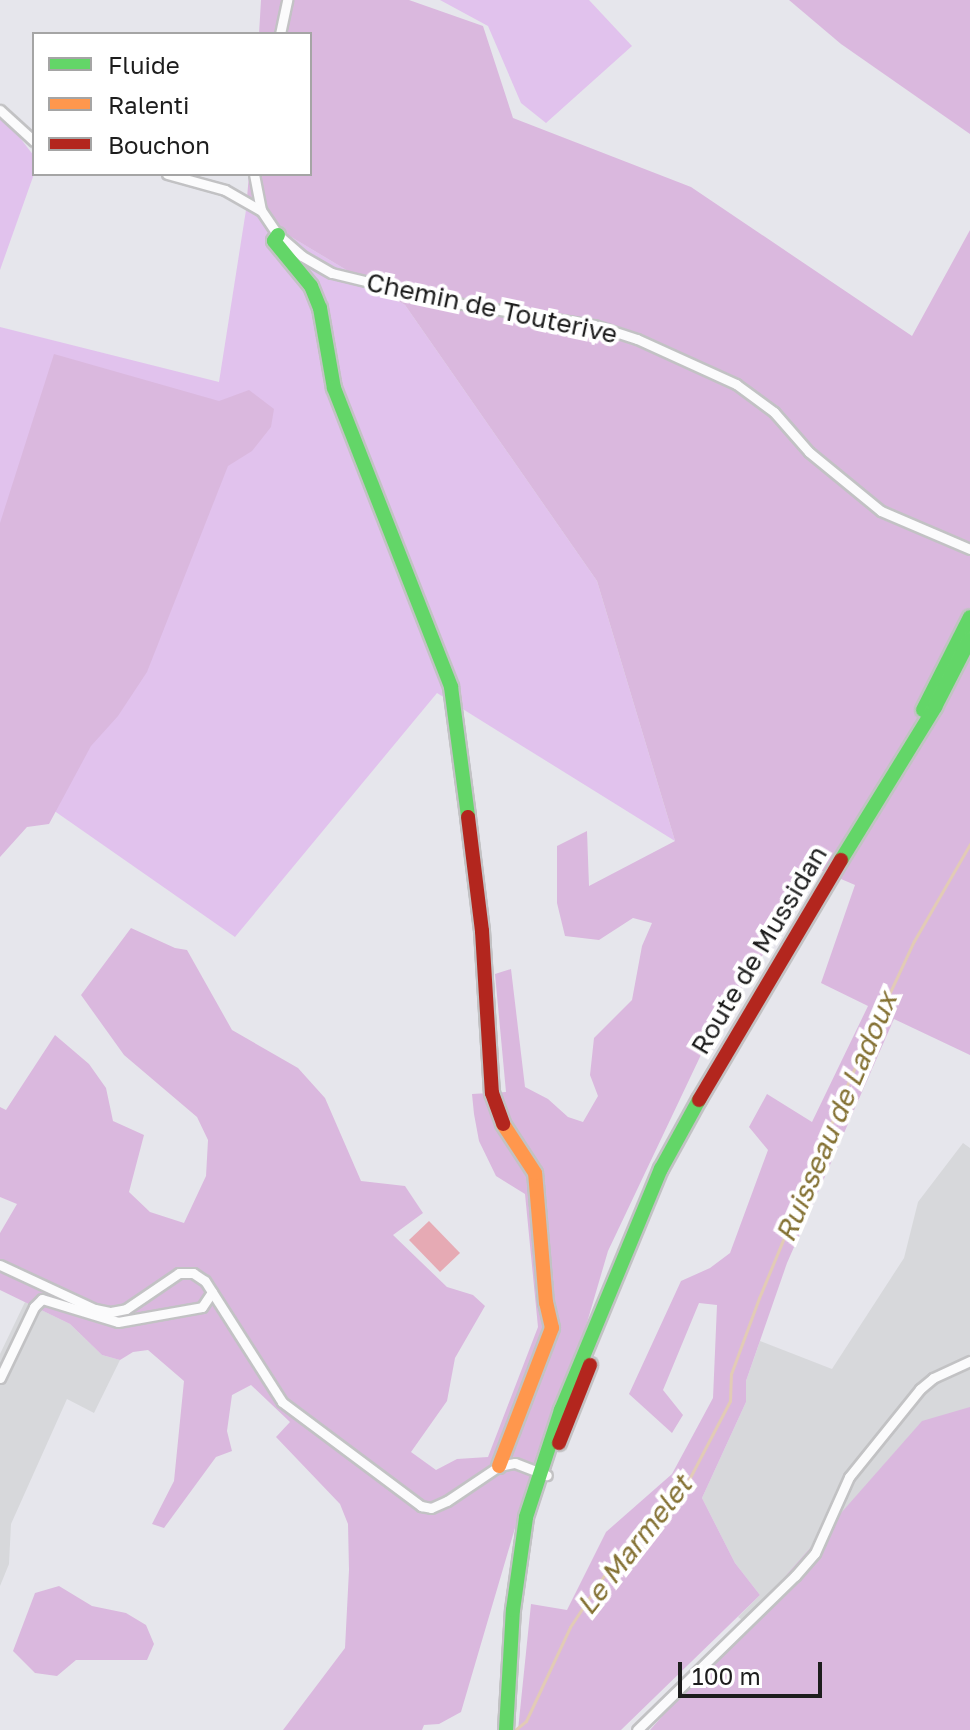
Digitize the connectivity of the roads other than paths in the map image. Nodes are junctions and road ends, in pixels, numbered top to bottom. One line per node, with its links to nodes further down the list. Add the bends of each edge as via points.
1 (287, 0): 2 (street)
2 (280, 32)
3 (0, 110): 4 (street)
4 (32, 139)
5 (174, 176): 7 (street, via 225,190)
6 (254, 176): 7 (street)
7 (261, 210): 8 (street, Chemin de Touterive)
8 (278, 235): 9 (street, Chemin de Touterive, via 332,273 456,303 594,325 694,364 736,384 774,412 809,452 881,511); 17 (main road, via 274,241 311,286 320,308 334,388 451,687 482,931 492,1093 505,1129 535,1173 552,1328)
9 (970, 549)
10 (970, 617): 12 (main road, via 927,704)
11 (970, 639): 12 (main road, Route de Mussidan, via 935,707)
12 (812, 905): 18 (main road, Route de Mussidan, via 661,1169 591,1361)
13 (0, 1265): 14 (street, via 111,1312 126,1309 179,1273 193,1273)
14 (212, 1292): 16 (street, via 202,1307 118,1322 42,1299); 17 (street, via 282,1402 421,1506 447,1501)
15 (970, 1361): 20 (street, via 920,1389 849,1477 830,1524 805,1565)
16 (0, 1378)
17 (499, 1466): 18 (street, via 515,1463)
18 (543, 1473): 19 (main road, Route de Mussidan); 19 (main road, Route de Mussidan, via 518,1561)
19 (506, 1730)
20 (637, 1730)

